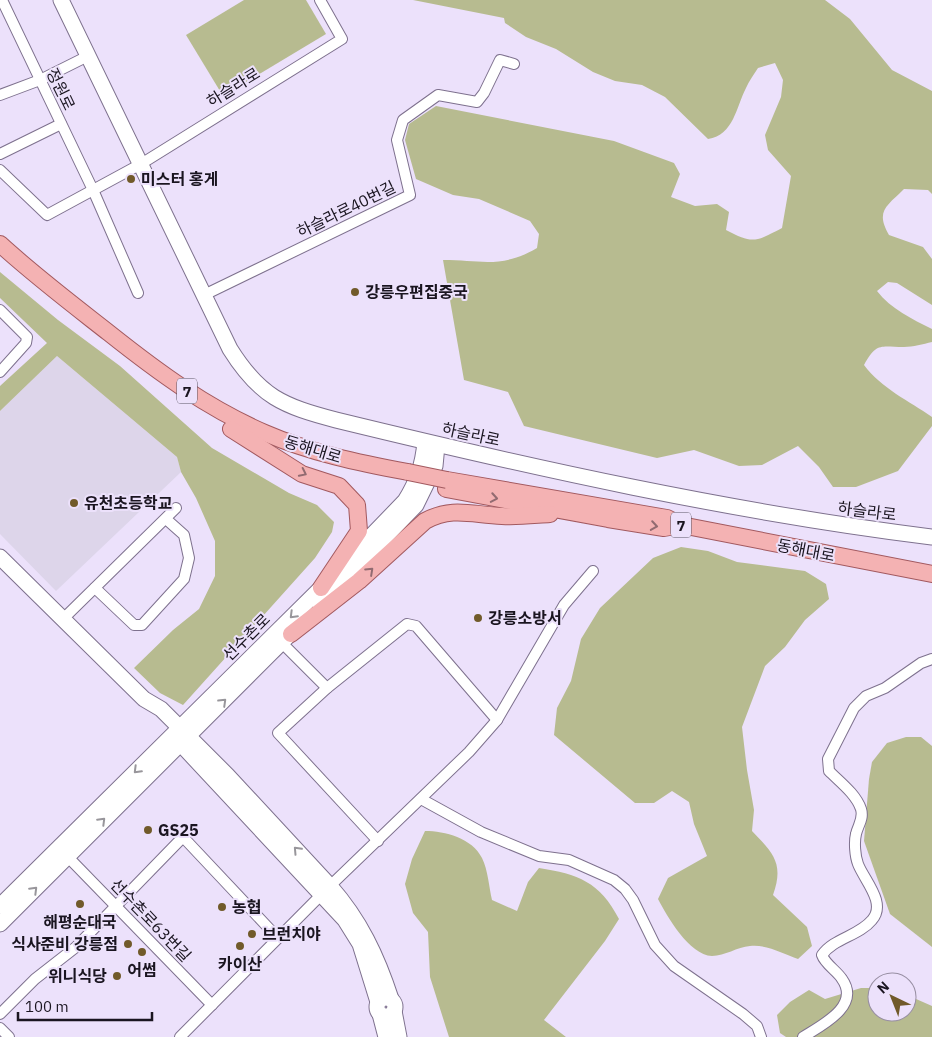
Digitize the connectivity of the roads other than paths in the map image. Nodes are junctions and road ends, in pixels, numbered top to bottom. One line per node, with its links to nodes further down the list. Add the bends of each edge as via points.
1 (2, 0): 6 (street, 정원로)
2 (61, 0): 4 (street, 하슬라로)
3 (320, 0): 10 (street, 하슬라로, via 342,39)
4 (88, 56): 6 (street); 10 (street, 하슬라로)
5 (514, 64): 16 (street, 하슬라로40번길, via 500,60 477,102 438,95 403,120 397,140 410,195)
6 (40, 80): 7 (street); 8 (street, 정원로)
7 (0, 95)
8 (61, 124): 9 (street); 12 (street, 정원로)
9 (0, 154)
10 (141, 164): 12 (street, 하슬라로); 16 (street, 하슬라로)
11 (0, 170): 12 (street, 하슬라로, via 47,215)
12 (93, 190): 15 (street)
13 (0, 244): 21 (main road, 동해대로 / 7, via 58,294 211,407 266,434 302,447)
14 (0, 257): 19 (main road, 동해대로 / 7, via 54,304 149,377 187,404)
15 (138, 293)
16 (204, 295): 20 (street, 하슬라로, via 241,367 267,394 304,412)
17 (0, 310): 18 (street, via 27,337 26,343)
18 (0, 372)
19 (232, 429): 21 (main road, 동해대로 / 7, via 321,463); 32 (main road, one-way to 32, via 302,474 339,486 357,506 359,531)
20 (431, 443): 27 (street, 하슬라로, via 829,524); 32 (street, 선수촌로, via 415,486 405,502); 34 (street, 선수촌로, via 436,466 416,505)
21 (408, 477): 22 (main road, 동해대로 / 7, bridge)
22 (447, 484): 24 (main road, 동해대로 / 7, one-way to 24); 26 (main road, 동해대로 / 7, via 668,518)
23 (176, 508): 25 (street)
24 (580, 513): 26 (main road, 동해대로 / 7, one-way to 26, via 664,528); 34 (main road, one-way to 24, via 436,515 458,512 502,516)
25 (166, 519): 31 (street); 31 (street, via 184,535 189,558 184,579 142,625 134,625)
26 (681, 525): 30 (main road, 동해대로 / 7)
27 (932, 537)
28 (0, 557): 33 (street)
29 (593, 571): 37 (street, via 564,605)
30 (932, 574)
31 (95, 588): 33 (street)
32 (321, 588): 38 (street, 선수촌로, one-way to 38)
33 (63, 619): 38 (street, via 144,699 154,716)
34 (287, 639): 36 (street, 선수촌로); 38 (street, 선수촌로, one-way to 34)
35 (932, 659): 56 (street, via 866,696 854,708 828,760 829,771 856,798 861,810 862,819 854,840 858,864 876,902 876,910 872,920 830,946 822,955 843,980 848,991 846,1001 839,1012)
36 (327, 688): 37 (street, via 407,624 416,626); 40 (street, via 278,733)
37 (497, 720): 39 (street)
38 (180, 736): 41 (street); 42 (street)
39 (421, 799): 40 (street); 55 (street, via 481,832 539,856 569,860 614,880 633,900 655,944 674,966 743,1014 757,1026)
40 (378, 841): 42 (street)
41 (63, 851): 43 (street, 선수촌로63번길); 44 (street); 45 (street, one-way to 41)
42 (326, 890): 46 (street); 48 (street, via 346,904 372,947)
43 (116, 905): 46 (street, via 183,837); 47 (street, 선수촌로63번길); 49 (street, via 76,947 35,979)
44 (0, 906)
45 (0, 924)
46 (278, 938): 47 (street)
47 (212, 1005): 52 (street)
48 (386, 1007): 53 (street); 54 (street)
49 (0, 1014)
50 (0, 1028): 51 (street)
51 (9, 1037)
52 (180, 1037)
53 (386, 1037)
54 (399, 1037)
55 (761, 1037)
56 (803, 1037)

